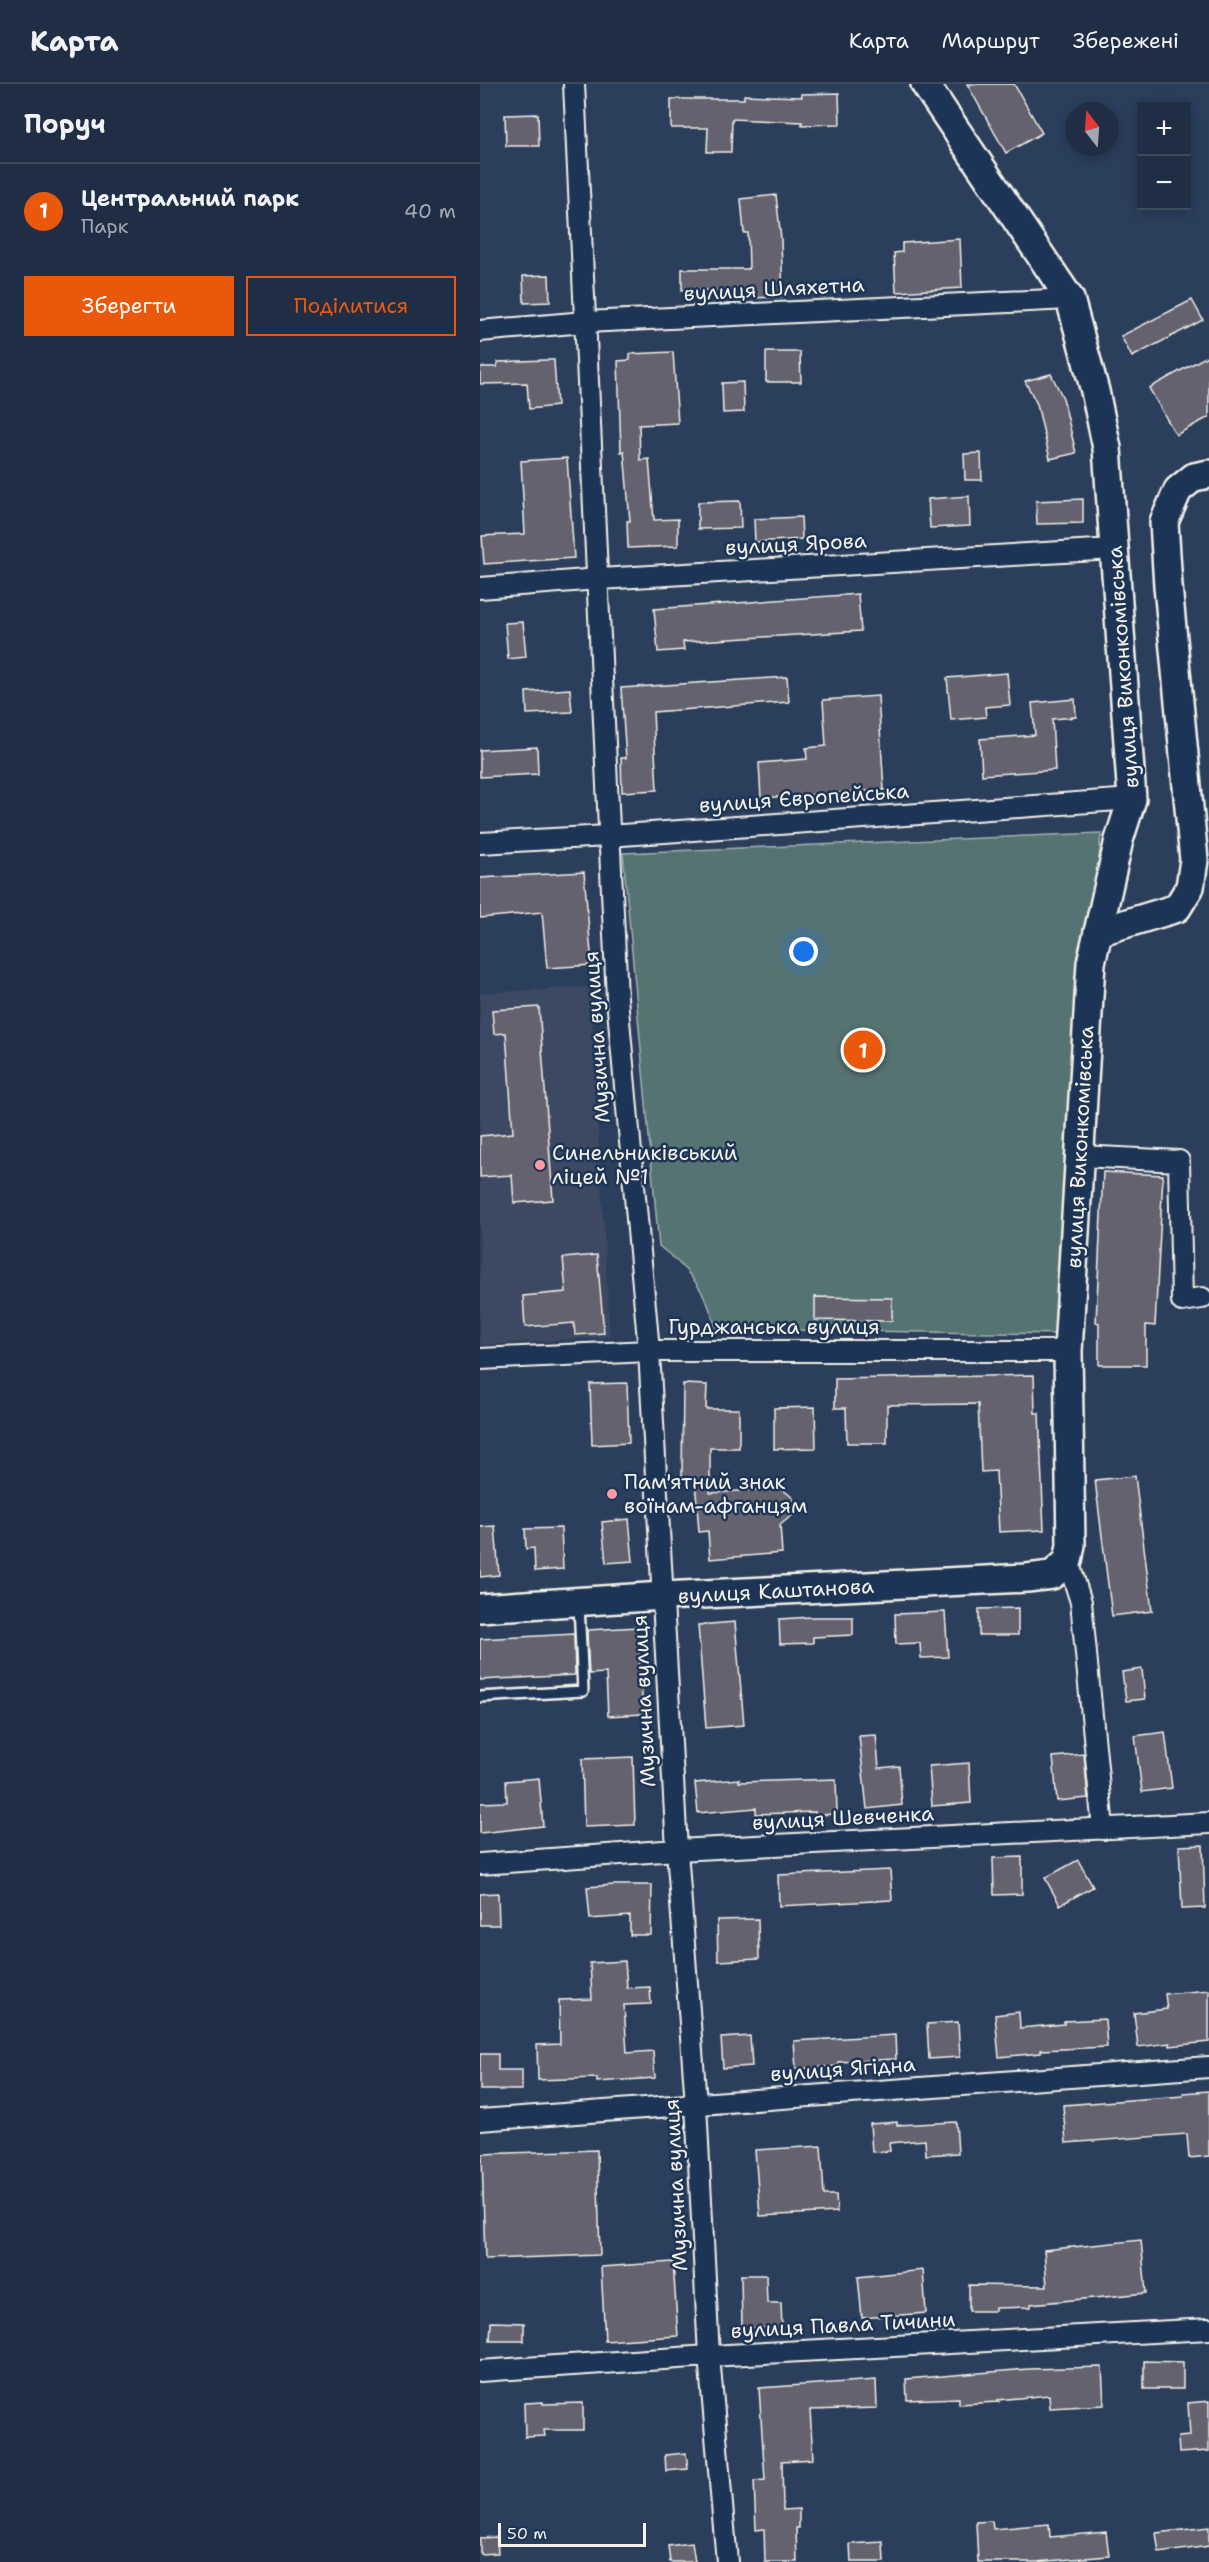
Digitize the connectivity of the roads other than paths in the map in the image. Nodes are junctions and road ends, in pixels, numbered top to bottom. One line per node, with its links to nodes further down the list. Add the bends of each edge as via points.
1 (574, 84): 4 (street, Музична вулиця)
2 (925, 84): 3 (street, вулиця Виконкомівська)
3 (1070, 299): 4 (street, вулиця Шляхетна); 7 (street, вулиця Виконкомівська, via 1107,448)
4 (585, 322): 5 (street, вулиця Шляхетна); 8 (street, Музична вулиця)
5 (480, 331)
6 (1209, 474): 13 (street, via 1194,477 1178,490 1164,522 1194,860 1190,887 1177,908)
7 (1114, 549): 8 (street, вулиця Ярова); 10 (street, вулиця Виконкомівська)
8 (599, 579): 9 (street, вулиця Ярова); 11 (street, Музична вулиця)
9 (480, 588)
10 (1132, 799): 11 (street, вулиця Європейська); 13 (street, вулиця Виконкомівська)
11 (608, 836): 12 (street, вулиця Європейська); 16 (street, Музична вулиця, via 617,998)
12 (480, 843)
13 (1098, 932): 14 (street, вулиця Виконкомівська, via 1090,963)
14 (1080, 1156): 15 (street, via 1179,1161 1182,1301); 17 (street, вулиця Виконкомівська)
15 (1202, 1298)
16 (649, 1351): 17 (street, Гурджанська вулиця); 18 (street, Гурджанська вулиця); 20 (street, Музична вулиця)
17 (1068, 1351): 19 (street, вулиця Виконкомівська)
18 (480, 1359)
19 (1069, 1553): 20 (street, вулиця Каштанова, via 1052,1575 1027,1578); 25 (street, вулиця Виконкомівська, via 1081,1602)
20 (663, 1596): 21 (street, вулиця Каштанова); 26 (street, Музична вулиця)
21 (579, 1602): 22 (street, вулиця Каштанова); 23 (lane, via 584,1691)
22 (480, 1608)
23 (480, 1697)
24 (1209, 1823): 25 (street, вулиця Шевченка)
25 (1103, 1829): 26 (street, вулиця Шевченка)
26 (677, 1850): 27 (street, вулиця Шевченка); 29 (street, Музична вулиця)
27 (480, 1864)
28 (1209, 2067): 29 (street, вулиця Ягідна)
29 (696, 2104): 30 (street, вулиця Ягідна); 32 (street, Музична вулиця)
30 (480, 2120)
31 (1209, 2330): 32 (street, вулиця Павла Тичини)
32 (709, 2356): 33 (street, вулиця Павла Тичини); 34 (street, Музична вулиця)
33 (480, 2371)
34 (727, 2562)

